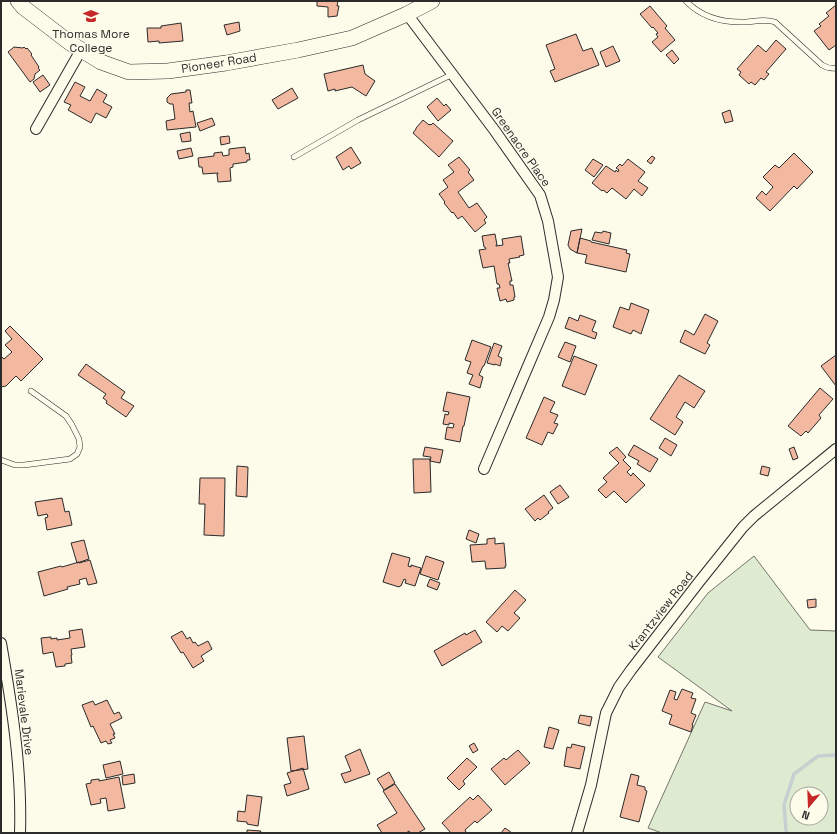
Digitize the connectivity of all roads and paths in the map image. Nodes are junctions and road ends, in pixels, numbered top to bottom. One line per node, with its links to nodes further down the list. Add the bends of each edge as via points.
1 (18, 1): 5 (main road, Pioneer Road, via 70,44)
2 (432, 1): 4 (main road, Pioneer Road)
3 (686, 1): 6 (lane, via 692,8 722,21 775,22 822,65 826,68)
4 (407, 14): 5 (main road, Pioneer Road, via 352,38 226,63 168,71 129,72 101,62); 7 (street, Greenacre Place)
5 (81, 50): 8 (street)
6 (836, 68)
7 (453, 74): 9 (lane, via 358,120); 13 (street, Greenacre Place, via 540,195 548,221 558,278 549,317)
8 (36, 129)
9 (294, 157)
10 (31, 391): 12 (lane, via 66,416 79,439 80,447 77,454 70,459 24,465)
11 (836, 449): 16 (street, Krantzview Road, via 743,527 619,687 606,713 591,786)
12 (1, 460)
13 (484, 469)
14 (1, 643): 15 (street, Marievale Drive, via 17,746)
15 (20, 833)
16 (577, 833)

